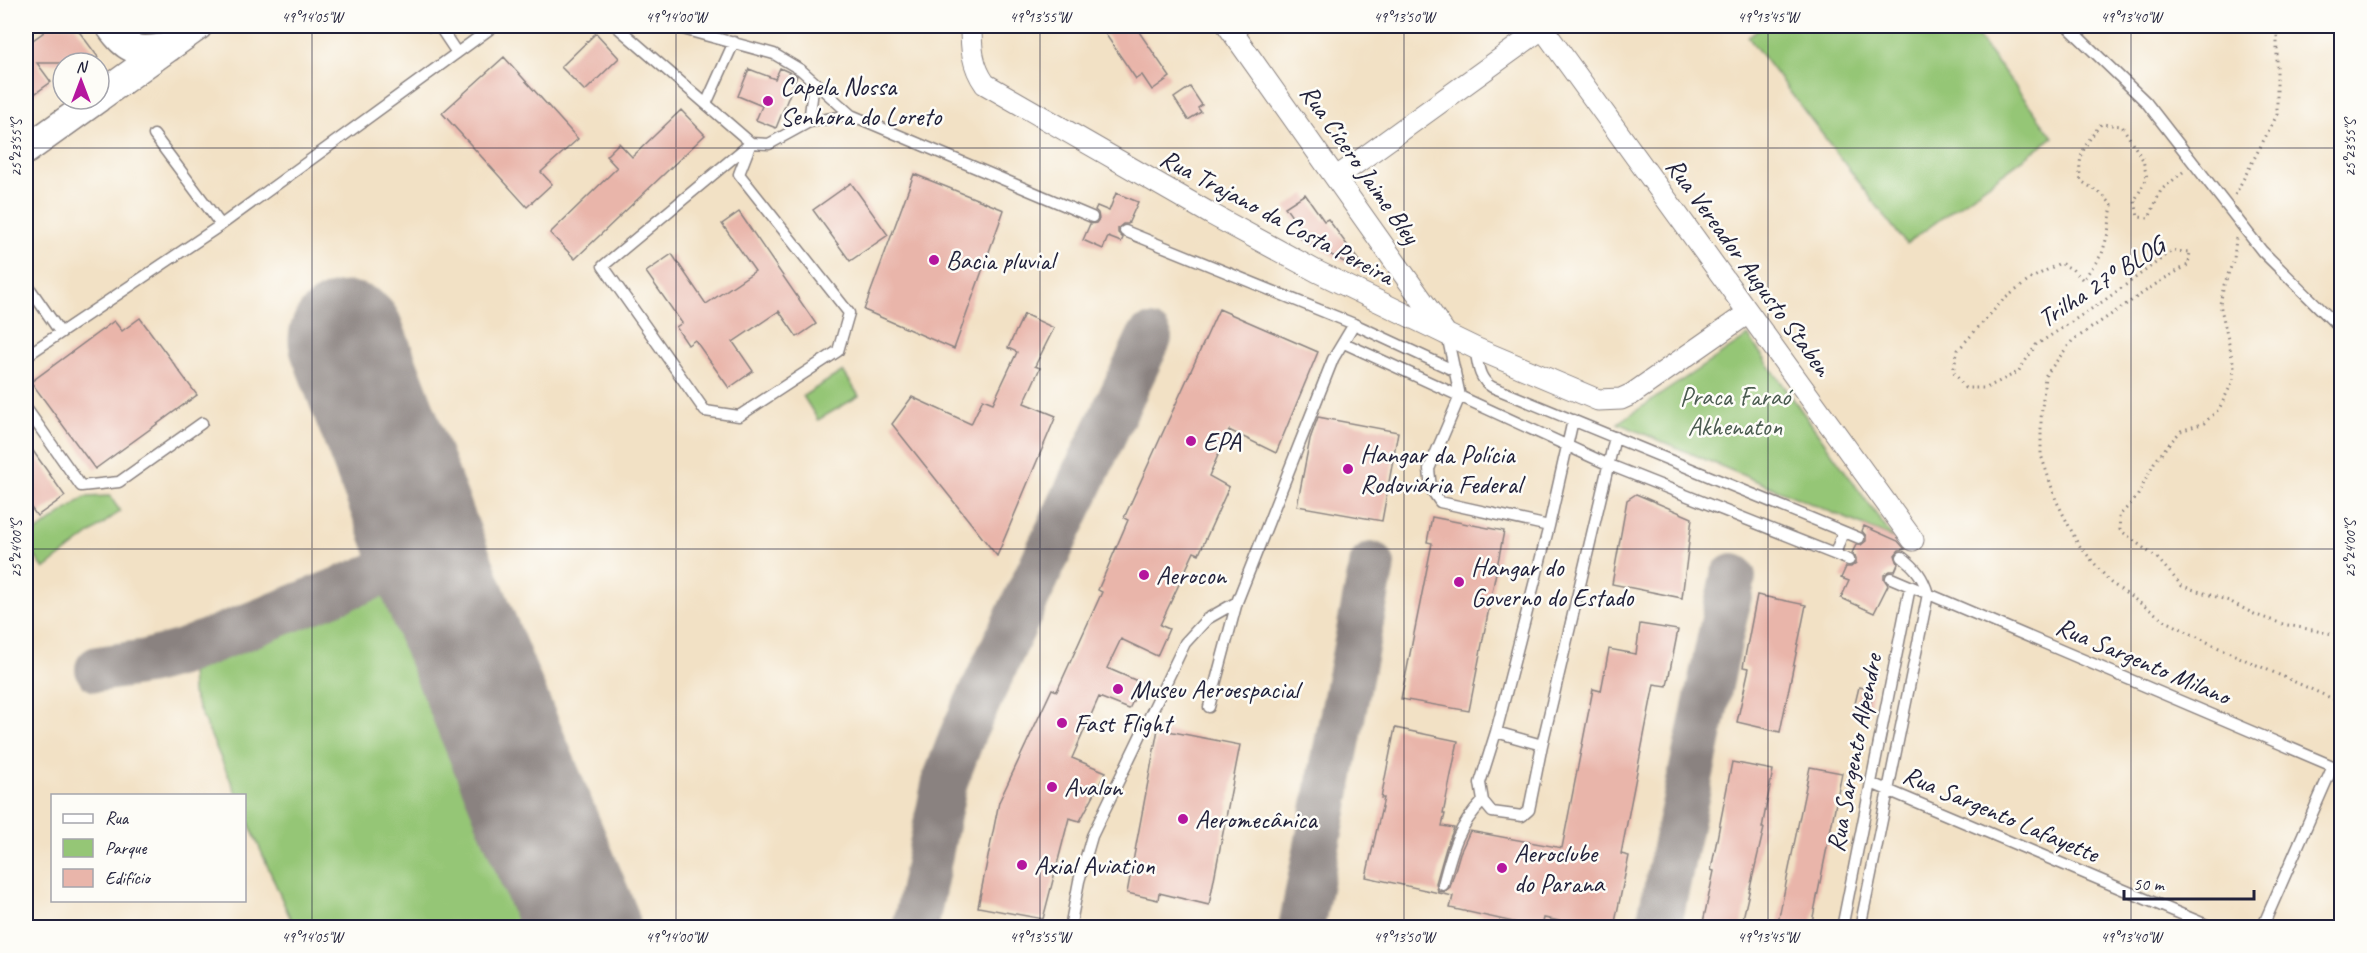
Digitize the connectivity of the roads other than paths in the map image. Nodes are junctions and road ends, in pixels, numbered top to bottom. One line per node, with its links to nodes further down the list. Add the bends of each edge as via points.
1 (198, 26): 12 (main road)
2 (440, 26): 13 (lane)
3 (494, 26): 13 (lane)
4 (616, 26): 17 (lane)
5 (672, 26): 11 (lane)
6 (971, 26): 33 (street, Rua Trajano da Costa Pereira, via 973,59 986,84 1269,246)
7 (1228, 26): 24 (street, Rua Cícero Jaime Bley)
8 (2067, 26): 31 (lane, via 2146,102 2262,251)
9 (1542, 27): 24 (street); 29 (street, Rua Vereador Augusto Staben)
10 (116, 34): 12 (main road, via 143,50); 14 (main road, via 120,67)
11 (734, 42): 15 (lane, via 774,54); 17 (lane)
12 (169, 47): 16 (main road)
13 (457, 53): 26 (lane)
14 (111, 81)
15 (814, 82): 19 (lane); 20 (lane)
16 (111, 89)
17 (706, 104): 22 (lane)
18 (80, 111): 23 (main road)
19 (851, 115): 20 (lane); 25 (lane)
20 (809, 122): 22 (lane, via 769,144)
21 (154, 135): 26 (lane)
22 (751, 143): 22 (lane, via 603,266 705,411 739,416 838,351 849,313 740,174)
23 (26, 150)
24 (1337, 177): 33 (street, Rua Cícero Jaime Bley)
25 (1092, 217)
26 (221, 225): 32 (lane)
27 (1125, 231): 30 (lane)
28 (26, 283): 32 (lane)
29 (1748, 313): 35 (street, Rua Trajano da Costa Pereira, via 1632,394 1609,401 1584,396); 48 (street, Rua Vereador Augusto Staben)
30 (1354, 324): 34 (lane); 37 (lane)
31 (2342, 330)
32 (60, 332): 36 (lane)
33 (1447, 335): 35 (street, Rua Trajano da Costa Pereira); 37 (lane)
34 (1344, 343): 38 (lane); 54 (lane, via 1333,359)
35 (1475, 348): 40 (lane, via 1486,384)
36 (26, 356)
37 (1455, 371): 38 (lane)
38 (1460, 396): 43 (lane); 45 (lane, via 1429,469 1431,489 1440,502)
39 (26, 408): 41 (lane, via 81,486 119,482)
40 (1573, 420): 42 (lane); 43 (lane)
41 (202, 423)
42 (1615, 437): 44 (lane); 46 (lane)
43 (1567, 446): 44 (lane); 45 (lane)
44 (1607, 464): 49 (lane); 59 (lane)
45 (1549, 526): 58 (lane)
46 (1843, 532): 47 (lane); 49 (lane)
47 (1859, 538)
48 (1907, 548): 53 (lane)
49 (1834, 554): 50 (lane)
50 (1849, 560)
51 (1891, 578): 52 (lane, Rua Sargento Milano)
52 (1910, 586): 53 (lane, Rua Sargento Milano); 55 (lane, Rua Sargento Alpendre)
53 (1928, 594): 56 (lane, Rua Sargento Alpendre); 60 (lane, Rua Sargento Milano)
54 (1237, 602): 57 (lane); 67 (lane, via 1207,620 1185,643 1092,836)
55 (1892, 679): 56 (lane); 61 (lane, Rua Sargento Alpendre)
56 (1910, 682): 62 (lane, Rua Sargento Alpendre)
57 (1209, 707)
58 (1496, 732): 59 (lane); 63 (lane, via 1480,783)
59 (1542, 745): 63 (lane, via 1529,810 1522,816 1492,812)
60 (2337, 768): 71 (lane)
61 (1871, 783): 62 (lane, Rua Sargento Lafayette); 65 (lane, Rua Sargento Alpendre)
62 (1888, 790): 66 (lane, Rua Sargento Alpendre); 70 (lane, Rua Sargento Lafayette)
63 (1483, 801): 64 (lane, via 1468,817 1454,842)
64 (1443, 885)
65 (1849, 894): 66 (lane); 68 (lane, Rua Sargento Alpendre)
66 (1866, 897): 69 (lane, Rua Sargento Alpendre)
67 (1070, 927)
68 (1842, 927)
69 (1860, 927)
70 (2214, 927)
71 (2262, 927)

